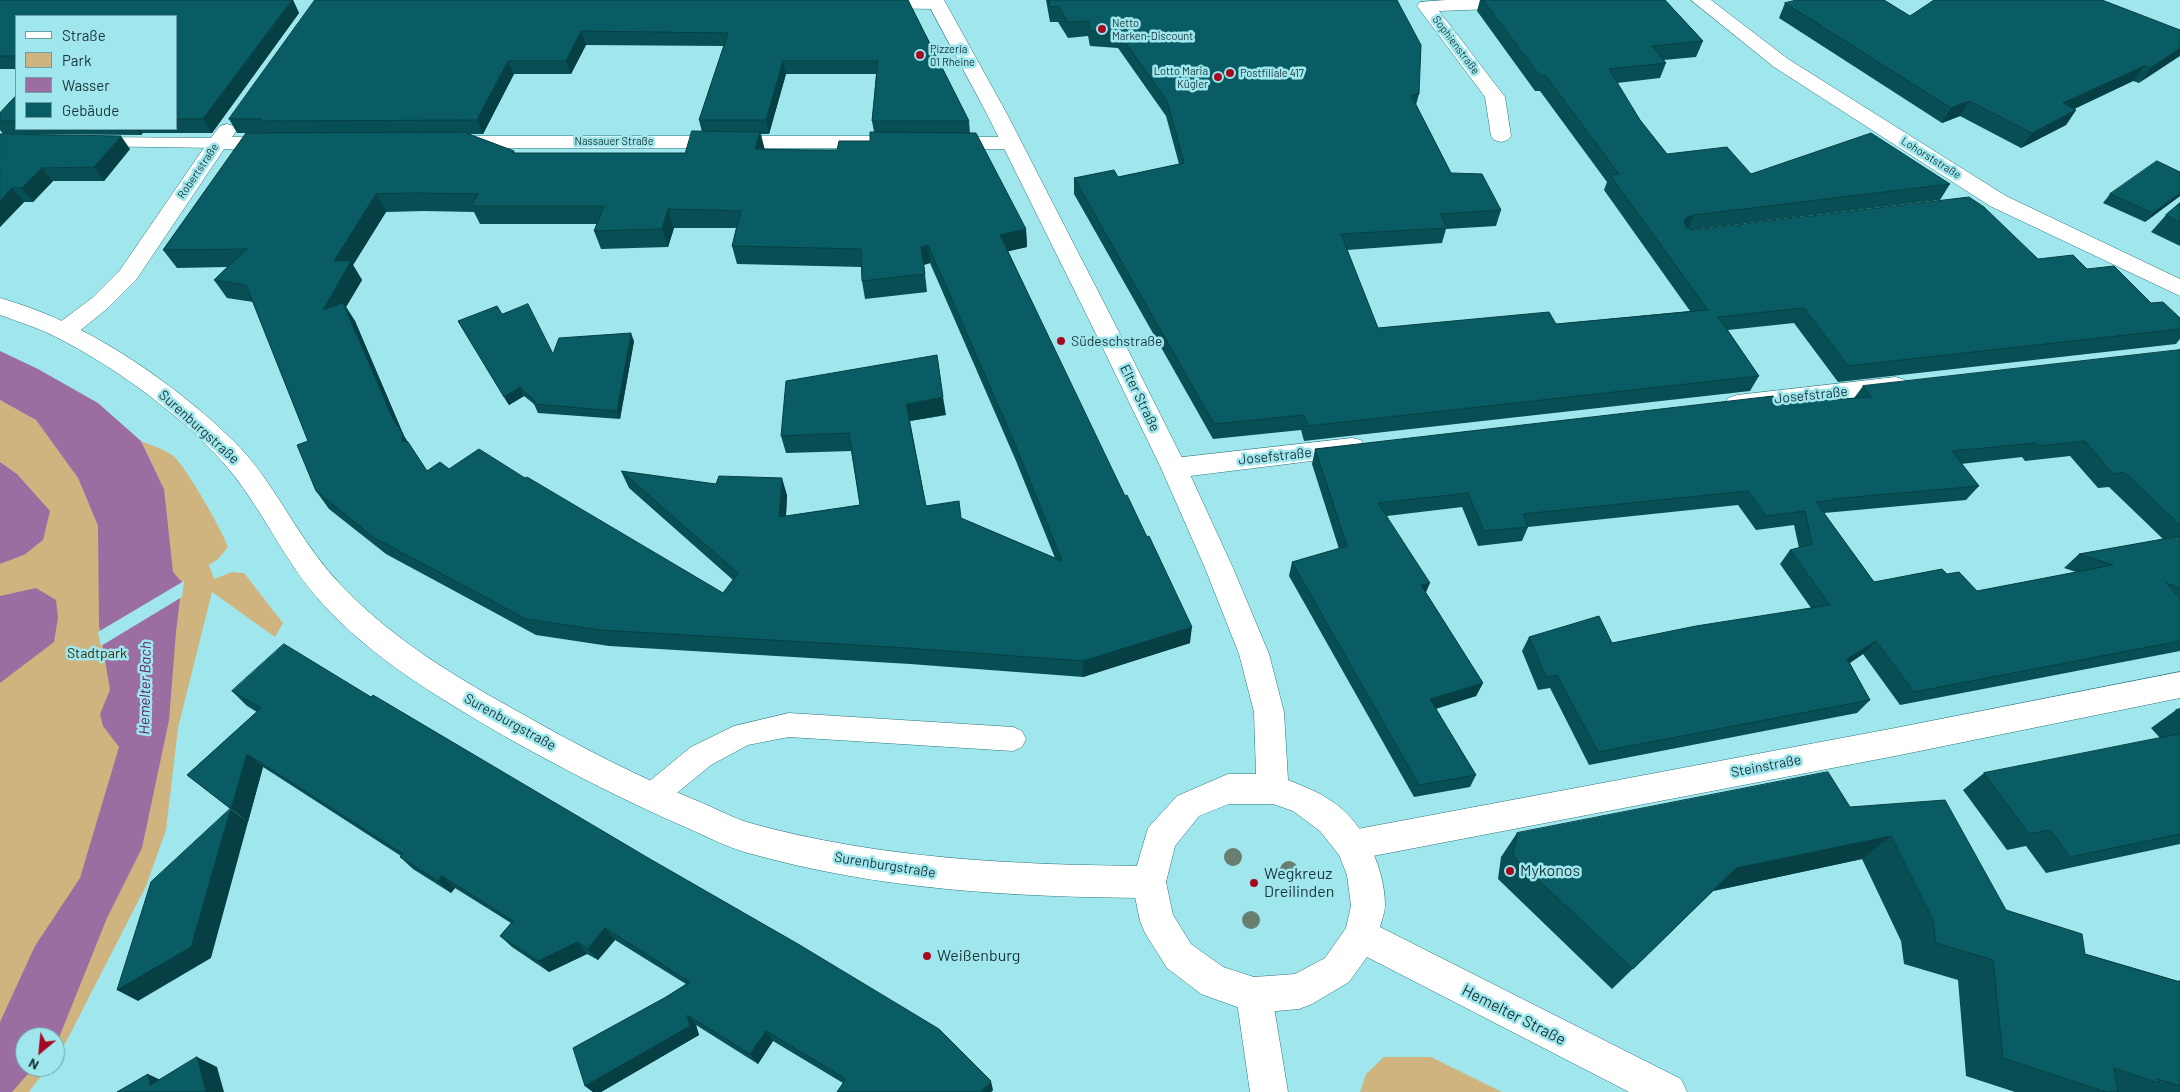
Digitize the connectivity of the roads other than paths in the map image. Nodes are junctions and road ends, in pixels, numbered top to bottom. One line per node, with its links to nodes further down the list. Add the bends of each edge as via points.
1 (1700, 0): 14 (street, Lohorststraße, via 1781,63)
2 (936, 2): 4 (street); 13 (street, Elter Straße)
3 (1533, 2): 6 (street, Sophienstraße, via 1426,6 1495,97)
4 (857, 3)
5 (240, 111): 10 (street, Robertstraße)
6 (1501, 136)
7 (79, 142): 10 (lane)
8 (435, 142): 9 (street, Nassauer Straße)
9 (892, 142)
10 (217, 143): 11 (street); 18 (street, Robertstraße, via 128,275)
11 (296, 143)
12 (922, 143): 13 (street)
13 (1011, 143): 22 (street, Elter Straße)
14 (1998, 201): 15 (lane); 16 (street, Lohorststraße)
15 (1969, 205)
16 (2180, 288)
17 (0, 306): 18 (street, Surenburgstraße)
18 (64, 332): 26 (street, Surenburgstraße, via 167,396 209,433 242,466 329,592 384,644 445,686)
19 (1914, 384): 20 (street, Josefstraße)
20 (1717, 406)
21 (1372, 445): 22 (street, Josefstraße)
22 (1174, 468): 25 (street, Elter Straße, via 1254,654 1269,712)
23 (2180, 685): 27 (street, Steinstraße)
24 (1013, 739): 26 (lane, via 789,725 743,734 710,751)
25 (1273, 789): 27 (street, via 1304,801 1331,820); 28 (street, via 1228,789 1188,806 1160,839)
26 (651, 798): 28 (street, Surenburgstraße, via 746,837 865,864 952,875)
27 (1352, 845): 29 (street, via 1364,875 1368,906)
28 (1149, 882): 30 (street, via 1157,921 1179,956 1213,982)
29 (1361, 936): 30 (street, via 1337,970 1299,991); 32 (street, Hemelter Straße)
30 (1254, 995): 31 (street)
31 (1269, 1092)
32 (1668, 1092)

